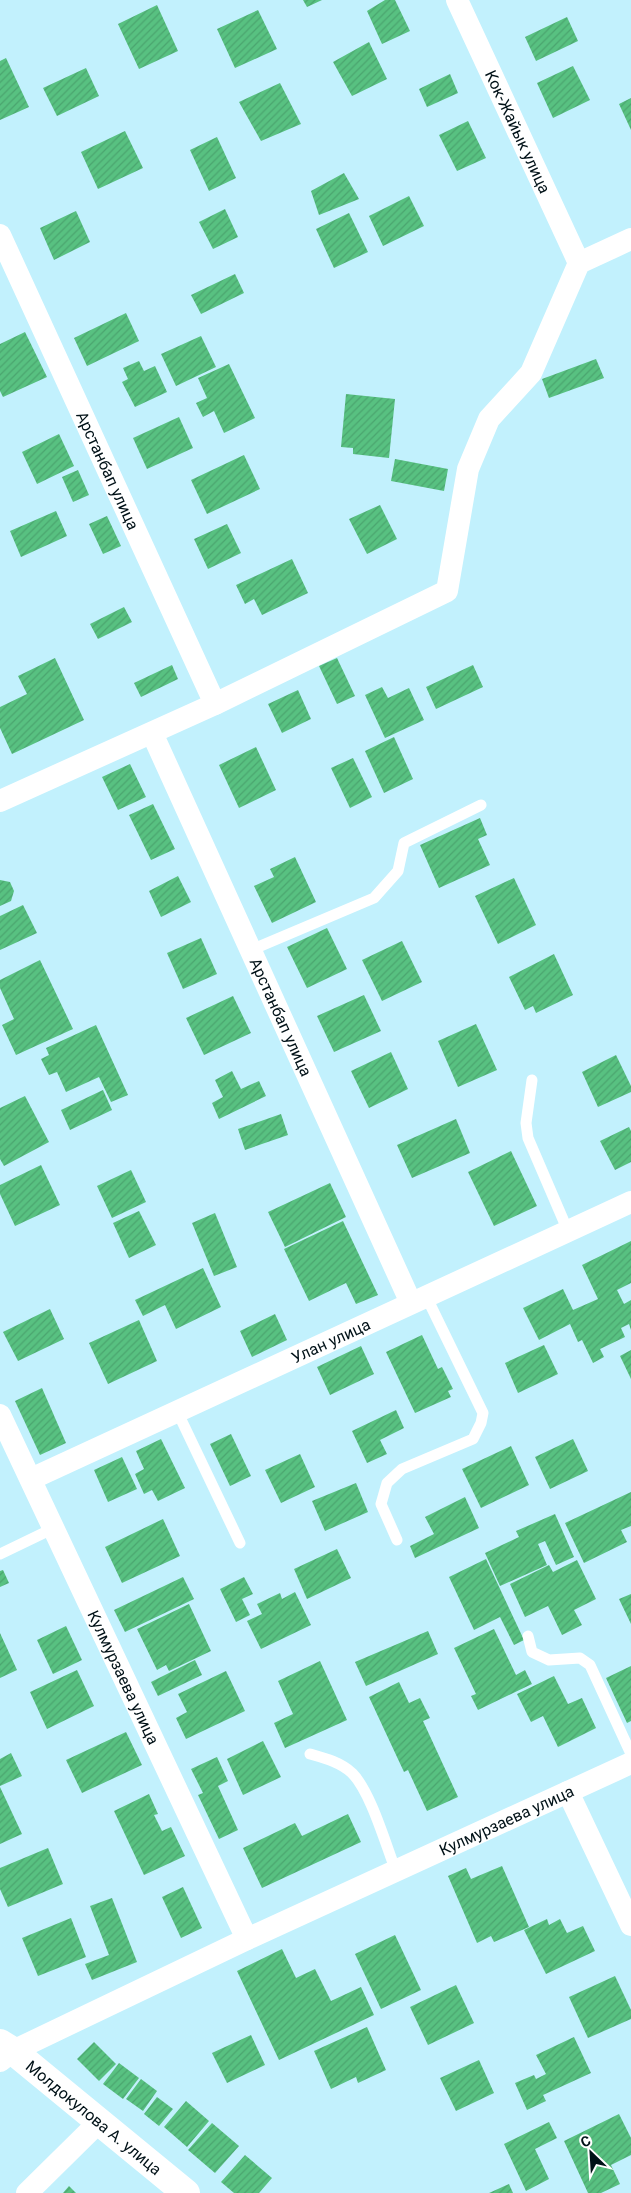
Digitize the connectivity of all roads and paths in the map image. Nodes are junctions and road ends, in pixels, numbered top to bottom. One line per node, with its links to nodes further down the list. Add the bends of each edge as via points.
1 (457, 0): 4 (street, Кок-Жайык улица)
2 (0, 236): 5 (street, Арстанбап улица)
3 (631, 239): 4 (street)
4 (580, 263): 5 (street, via 531,373 489,419 468,468 447,591)
5 (215, 704): 6 (street)
6 (152, 733): 7 (street); 9 (street, Арстанбап улица)
7 (0, 801)
8 (481, 805): 9 (lane, via 404,843 398,870 374,898)
9 (251, 950): 13 (street, Арстанбап улица)
10 (532, 1080): 12 (lane, via 526,1123 528,1138)
11 (631, 1202): 12 (street, Улан улица)
12 (568, 1231): 13 (street, Улан улица)
13 (419, 1300): 14 (street, Улан улица); 18 (lane, via 483,1413 473,1439 402,1470 387,1482 381,1504)
14 (177, 1411): 16 (street, Улан улица); 19 (lane)
15 (0, 1415): 16 (street, Кулмурзаева улица)
16 (30, 1479): 17 (street, Кулмурзаева улица)
17 (54, 1528): 20 (lane); 28 (street, Кулмурзаева улица)
18 (398, 1540)
19 (240, 1543)
20 (0, 1554)
21 (528, 1636): 23 (lane, via 532,1652 549,1660 580,1658 590,1665)
22 (310, 1754): 26 (lane, via 336,1763 352,1774 366,1796)
23 (631, 1754)
24 (631, 1763): 25 (street, Кулмурзаева улица)
25 (568, 1792): 26 (street, Кулмурзаева улица); 27 (street)
26 (396, 1872): 28 (street, Кулмурзаева улица)
27 (631, 1925)
28 (247, 1939): 29 (street, Кулмурзаева улица)
29 (4, 2052): 30 (street, Молдокулова А. улица)
30 (99, 2122): 31 (street); 32 (street, Молдокулова А. улица)
31 (27, 2193)
32 (186, 2193)

